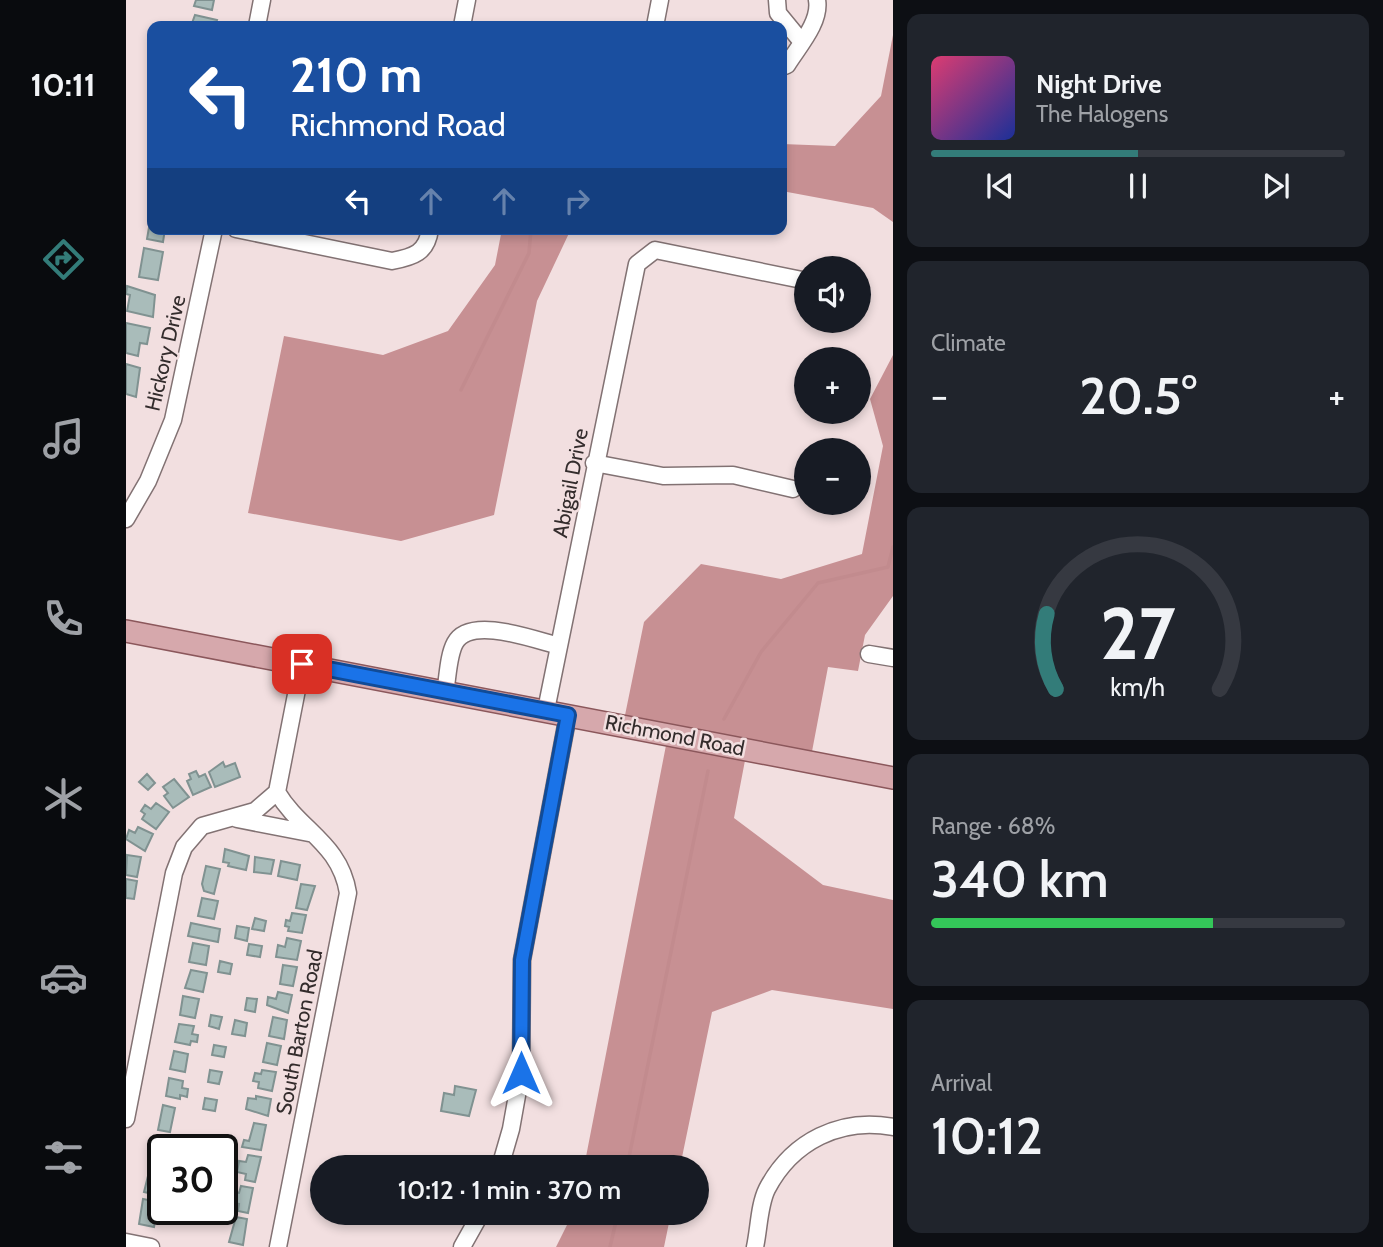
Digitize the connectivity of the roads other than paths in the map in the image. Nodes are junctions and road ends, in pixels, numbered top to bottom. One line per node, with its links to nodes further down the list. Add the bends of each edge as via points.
1 (262, 0): 6 (street)
2 (467, 0): 7 (street)
3 (660, 0): 8 (street)
4 (777, 0): 9 (street, via 778,13)
5 (817, 0): 11 (street, via 812,26)
6 (258, 21)
7 (463, 21)
8 (656, 21)
9 (785, 21)
10 (787, 24): 11 (street)
11 (802, 41): 12 (street)
12 (787, 65)
13 (213, 235): 19 (street, Hickory Drive, via 173,420 148,481)
14 (265, 235): 15 (street, via 392,261 414,257)
15 (429, 235)
16 (794, 278): 17 (street, Abigail Drive, via 655,250 637,264)
17 (594, 463): 18 (street, via 663,476 733,475); 21 (street, Abigail Drive)
18 (793, 489)
19 (126, 519)
20 (126, 631): 24 (main road, Richmond Road)
21 (559, 646): 25 (street, via 500,631 461,634 454,645); 26 (street, Abigail Drive)
22 (869, 654): 23 (street)
23 (893, 658)
24 (302, 664): 25 (main road, Richmond Road); 29 (street)
25 (445, 692): 26 (main road, Richmond Road)
26 (546, 710): 27 (main road, Richmond Road)
27 (568, 715): 28 (main road, Richmond Road); 34 (street, via 522,960 521,1073)
28 (893, 778)
29 (277, 792): 30 (street, via 255,811); 31 (street, South Barton Road, via 290,814)
30 (231, 818): 31 (street); 32 (street, via 202,826 184,847 174,873)
31 (317, 835): 38 (street, South Barton Road, via 345,873 348,893)
32 (126, 1119)
33 (893, 1127): 40 (street, via 844,1126 814,1138 790,1156 766,1190)
34 (503, 1155)
35 (474, 1225): 39 (street)
36 (126, 1242): 37 (street)
37 (151, 1247)
38 (278, 1247)
39 (462, 1247)
40 (755, 1247)

